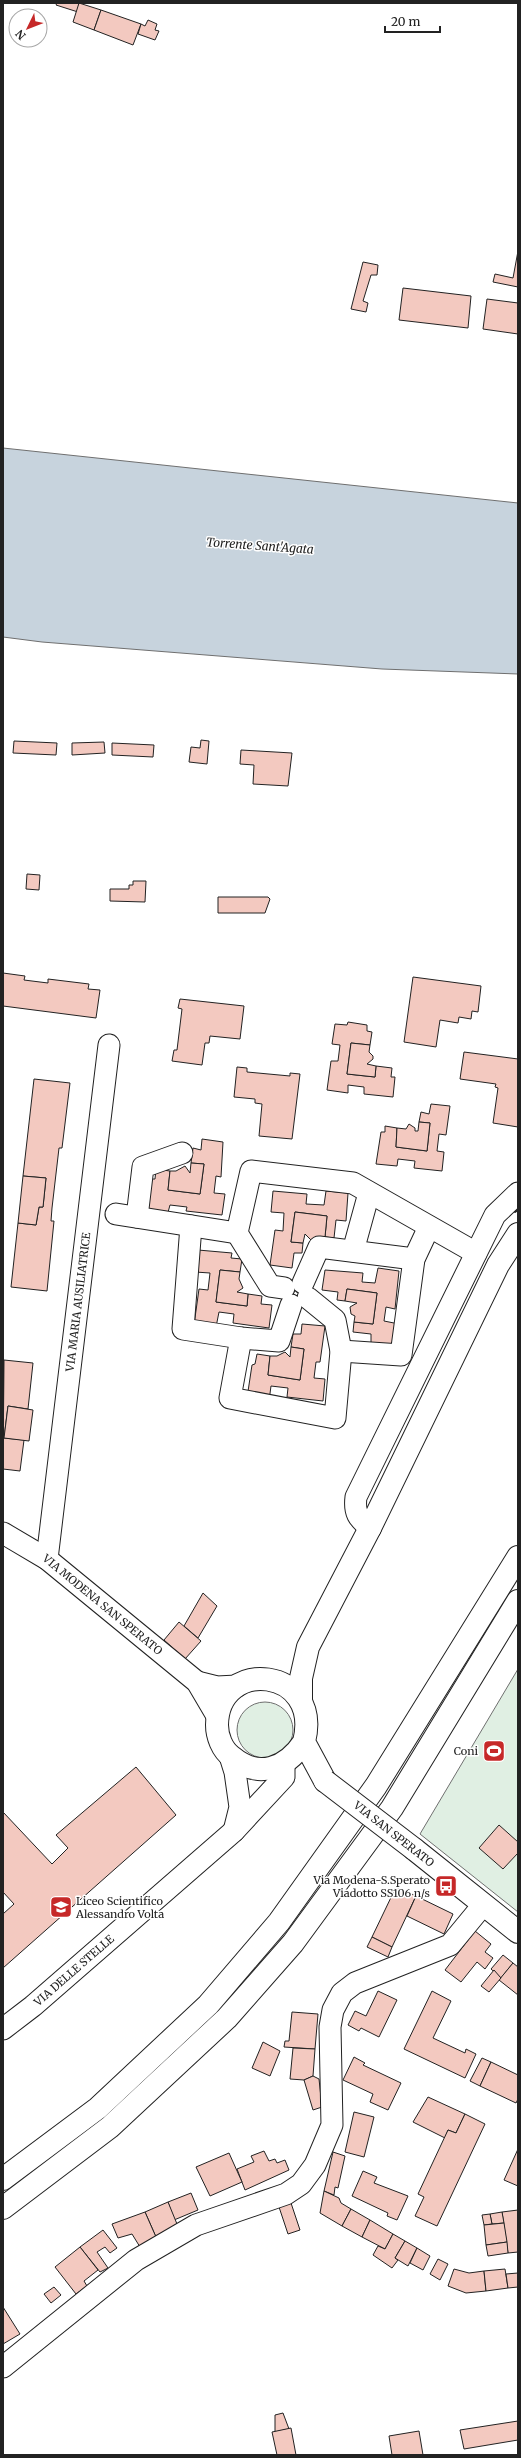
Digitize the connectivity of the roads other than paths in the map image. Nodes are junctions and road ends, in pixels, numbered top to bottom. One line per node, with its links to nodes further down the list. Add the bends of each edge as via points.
1 (109, 1045): 20 (street, VIA MARIA AUSILIATRICE)
2 (182, 1153): 6 (street, via 143,1167)
3 (518, 1192): 12 (street, via 495,1215)
4 (369, 1193): 8 (street); 9 (street, via 353,1183 251,1171); 11 (street)
5 (116, 1214): 6 (street)
6 (137, 1217): 7 (street)
7 (191, 1226): 9 (street); 15 (street, via 183,1329)
8 (429, 1227): 12 (street); 13 (street)
9 (237, 1233): 14 (street, via 270,1286)
10 (518, 1234): 17 (main road, via 498,1265)
11 (353, 1251): 13 (street); 14 (street, via 319,1247)
12 (476, 1253): 17 (street, via 356,1497 354,1508 358,1517)
13 (414, 1259): 16 (street, via 401,1355)
14 (297, 1294): 15 (street, via 279,1341); 16 (street, via 335,1320)
15 (241, 1338): 16 (street, via 230,1398 335,1418)
16 (341, 1351)
17 (370, 1528): 22 (main road)
18 (3, 1533): 20 (street, VIA MODENA SAN SPERATO)
19 (518, 1557): 36 (main road, via 376,1786 279,1922 208,2005 104,2102)
20 (47, 1559): 24 (street, VIA MODENA SAN SPERATO)
21 (518, 1601): 37 (main road, via 392,1808 294,1943 227,2018 110,2127)
22 (308, 1647): 23 (main road, via 289,1667); 26 (main road, via 301,1678)
23 (268, 1679): 25 (main road, via 257,1679); 26 (main road, via 292,1690)
24 (197, 1682): 25 (street, via 217,1687); 27 (street)
25 (236, 1686): 27 (main road, via 227,1694)
26 (301, 1700): 28 (main road, via 307,1728)
27 (217, 1716): 29 (main road, via 219,1738)
28 (304, 1742): 30 (main road, via 296,1755); 31 (main road)
29 (230, 1756): 30 (main road, via 242,1765 256,1769 270,1769); 32 (street, via 240,1807)
30 (284, 1764): 31 (main road); 32 (street, VIA DELLE STELLE, via 284,1777)
31 (325, 1781): 33 (main road, VIA SAN SPERATO, bridge, via 414,1848)
32 (234, 1831): 35 (street, VIA DELLE STELLE, via 33,2006)
33 (483, 1905): 34 (main road, VIA SAN SPERATO); 38 (street, via 450,1945 355,1983 342,1993 330,2026 332,2126 315,2164 300,2184 286,2194 196,2225 136,2260)
34 (518, 1932)
35 (3, 2029)
36 (3, 2180)
37 (3, 2208)
38 (3, 2367)

